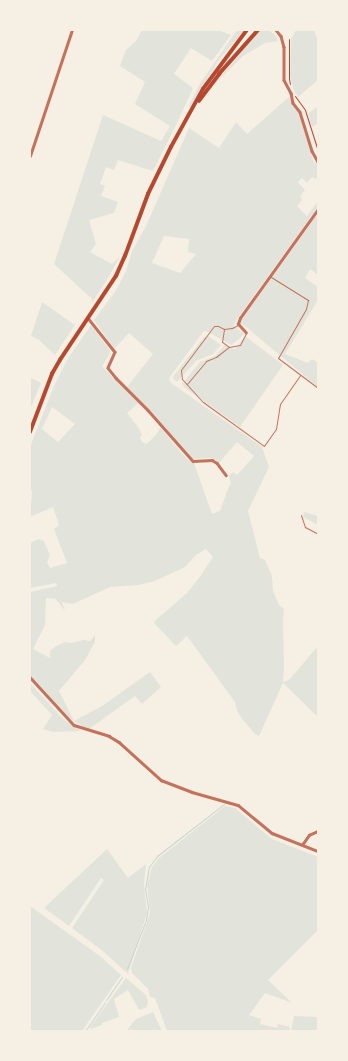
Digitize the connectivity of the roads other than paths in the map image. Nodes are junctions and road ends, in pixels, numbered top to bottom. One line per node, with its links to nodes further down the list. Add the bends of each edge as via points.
1 (72, 30): 6 (street)
2 (247, 30): 5 (main road, via 215,70)
3 (258, 30): 5 (main road, via 219,74)
4 (276, 30): 7 (street, via 284,47 284,80 293,103 300,112)
5 (193, 110): 10 (main road, via 153,183 116,276)
6 (30, 156)
7 (318, 162)
8 (318, 209): 9 (street)
9 (269, 277): 11 (street); 15 (lane, via 308,300 306,309 278,358)
10 (88, 318): 18 (main road, via 52,374); 19 (street, via 114,352 108,368 116,378 193,461 212,460)
11 (238, 324): 12 (lane); 13 (street)
12 (224, 329): 14 (lane, via 222,342); 16 (lane, via 214,326 181,370 182,379)
13 (246, 333): 14 (lane, via 240,345)
14 (229, 347): 16 (lane, via 206,362)
15 (300, 375): 16 (lane, via 280,404 276,429 264,446 204,402); 17 (lane)
16 (187, 384)
17 (318, 388)
18 (30, 432)
19 (226, 475)
20 (301, 515): 21 (lane, via 305,527)
21 (318, 534)
22 (30, 677): 24 (street, via 74,725 109,736 119,742 161,780 238,805 272,834)
23 (318, 831): 24 (street, via 309,835)
24 (302, 845): 25 (street)
25 (318, 851)

